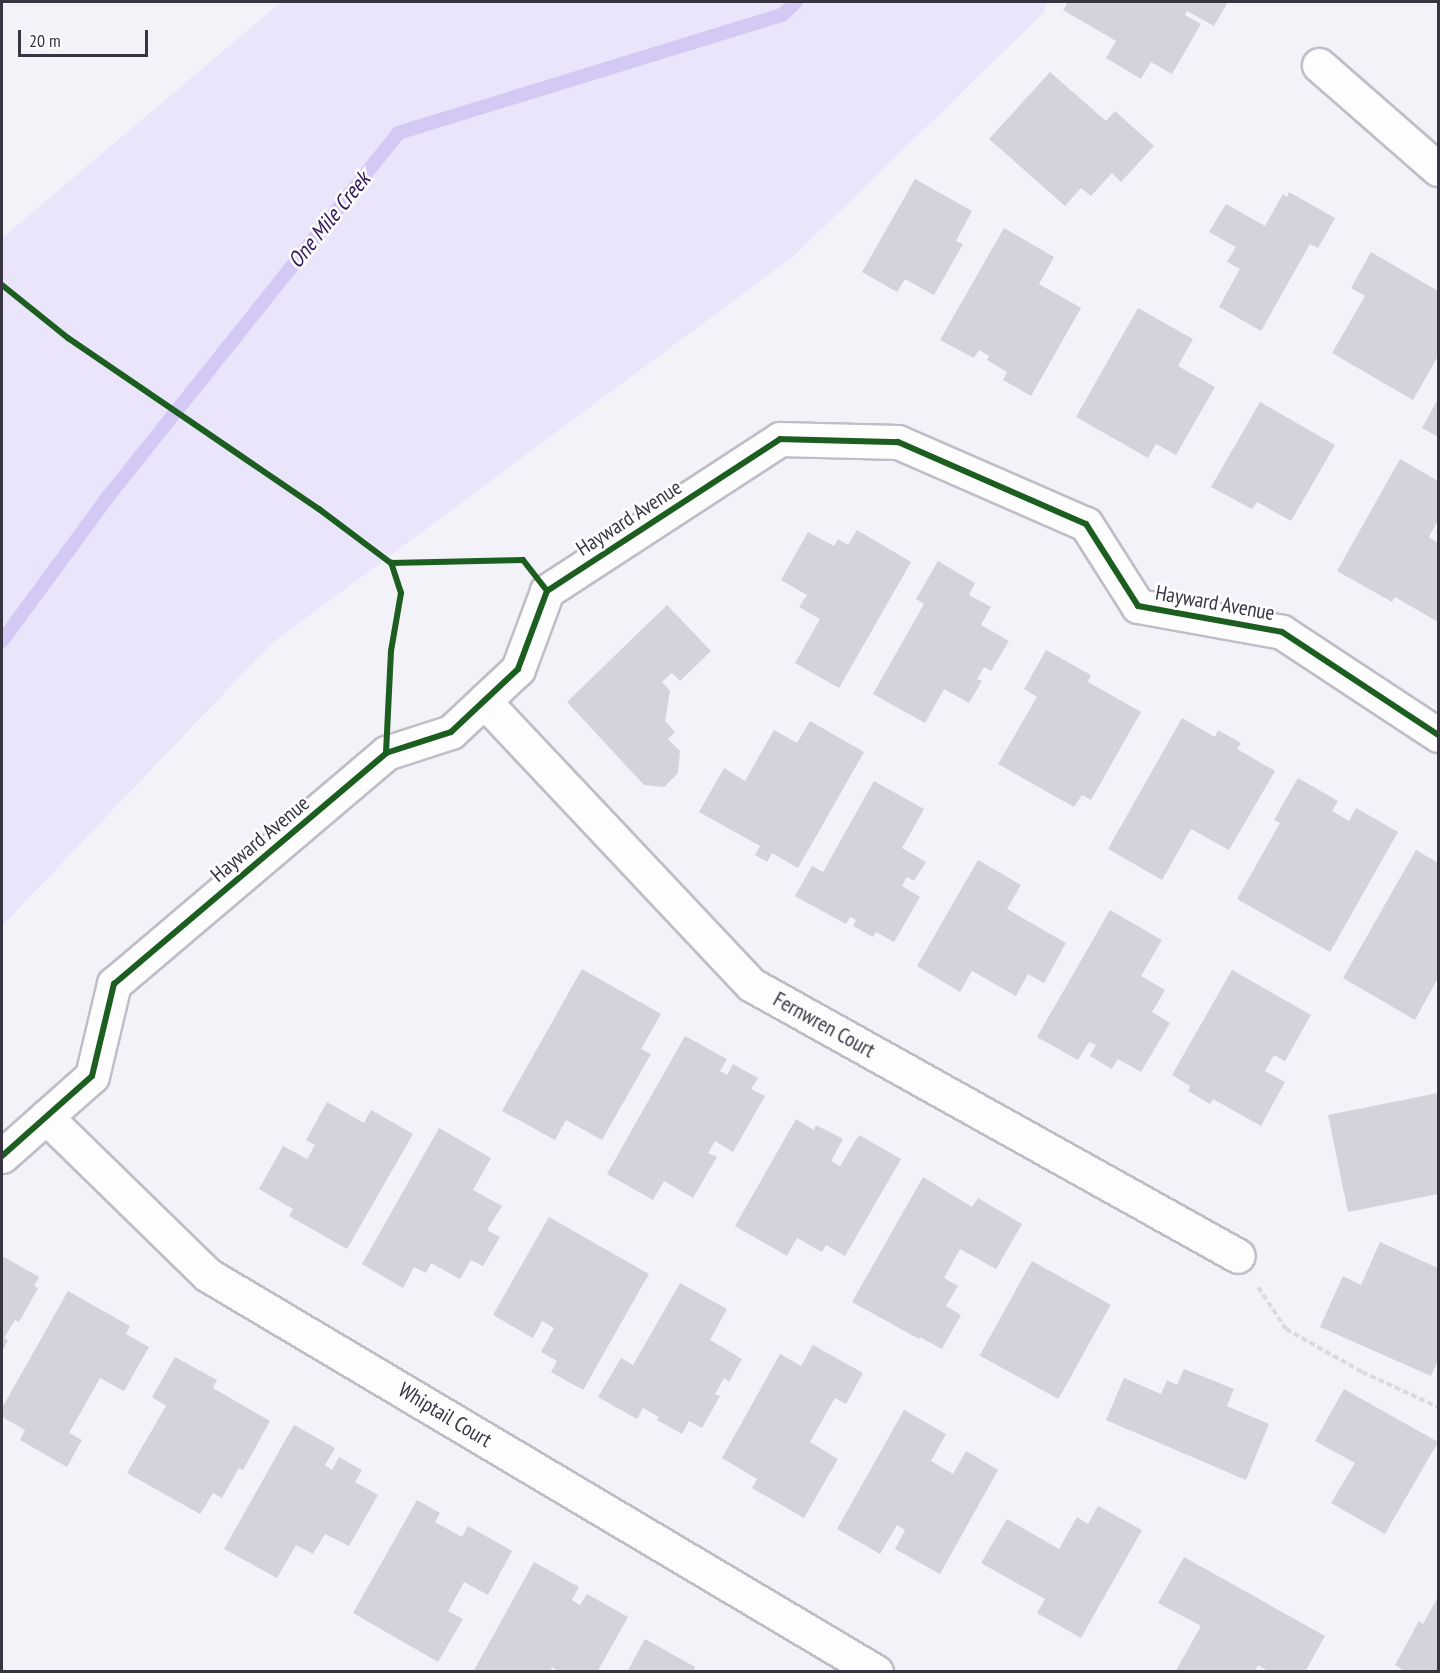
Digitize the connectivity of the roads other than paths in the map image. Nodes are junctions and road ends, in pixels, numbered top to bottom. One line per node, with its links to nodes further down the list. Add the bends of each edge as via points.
1 (1319, 65): 2 (street)
2 (1438, 169)
3 (484, 700): 4 (street, Hayward Avenue, via 518,669 547,591 780,439 898,442 1086,524 1138,606 1282,632); 5 (street, Hayward Avenue, via 451,732 386,753 114,984 92,1076); 7 (street, Fernwren Court, via 752,985)
4 (1438, 735)
5 (46, 1117): 6 (street, Hayward Avenue); 8 (street, Whiptail Court, via 208,1275)
6 (2, 1156)
7 (1238, 1256)
8 (876, 1671)

